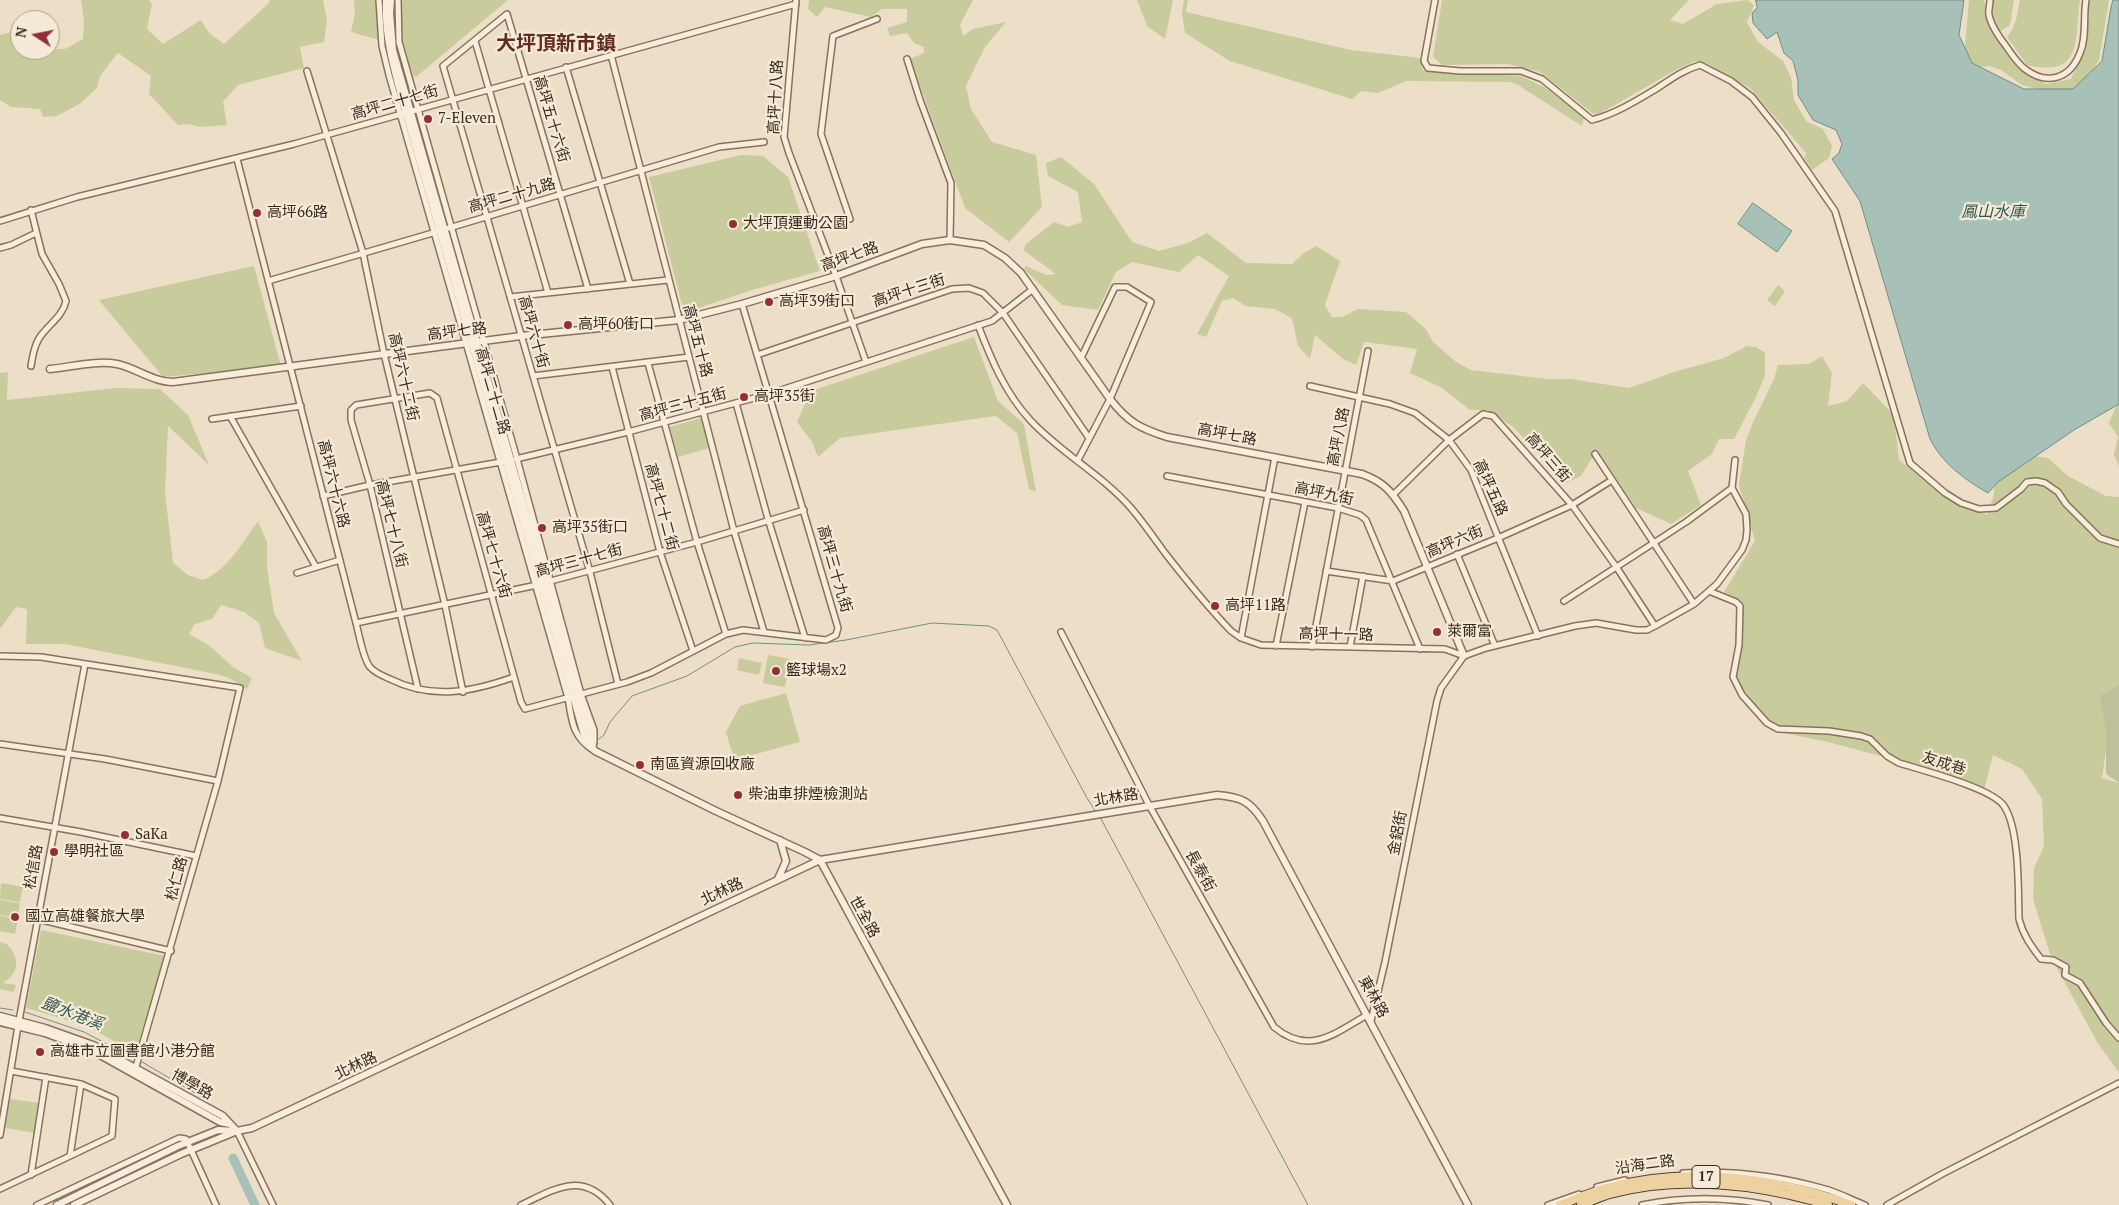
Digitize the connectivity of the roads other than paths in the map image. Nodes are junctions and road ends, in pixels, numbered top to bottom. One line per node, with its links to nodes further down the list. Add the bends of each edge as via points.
1 (379, 0): 19 (street, 高坪二十二路, via 382,46)
2 (386, 0): 19 (street, 高坪二十二路, via 388,49)
3 (391, 0): 19 (street, 高坪二十二路, via 393,50)
4 (398, 0): 19 (street, 高坪二十二路, via 399,42)
5 (1436, 0): 103 (street, via 1424,61 1428,68 1521,71 1542,79 1592,120 1607,116 1684,70 1700,65 1731,81 1752,97 1835,211 1910,463 1945,493 1978,509 1996,508 2027,482 2044,482 2058,492 2100,538)
6 (1990, 0): 7 (street, via 1989,15 1993,26 2013,56 2025,69 2042,78 2053,79 2065,75 2080,53)
7 (2086, 0)
8 (796, 2): 12 (street, 高坪二十七街); 36 (street, 高坪十八路, via 784,136)
9 (507, 14): 11 (street, 高坪六十街); 16 (street, 高坪五十六街)
10 (877, 19): 29 (street, via 833,36 827,78 822,134)
11 (475, 41): 17 (street); 18 (street, 高坪六十街, via 443,66)
12 (611, 55): 14 (street, 高坪二十七街); 23 (street, 高坪五十路)
13 (907, 59): 33 (street, via 951,183)
14 (566, 67): 16 (street, 高坪二十七街); 24 (street)
15 (307, 71): 20 (street, 高坪六十二街)
16 (526, 78): 17 (street, 高坪二十七街); 25 (street, 高坪五十六街)
17 (489, 89): 18 (street, 高坪二十七街); 26 (street)
18 (453, 100): 19 (street, 高坪二十七街); 28 (street, 高坪六十街)
19 (409, 113): 20 (street, 高坪二十七街); 31 (street, 高坪二十二路); 31 (street, 高坪二十二路)
20 (326, 136): 22 (street, 高坪二十七街); 35 (street, 高坪六十二街)
21 (764, 142): 23 (street, 高坪二十九路, via 719,147)
22 (237, 159): 27 (street, 高坪二十七街); 38 (street, 高坪六十六路)
23 (640, 171): 24 (street, 高坪二十九路); 37 (street, 高坪五十路)
24 (601, 183): 25 (street, 高坪二十九路); 39 (street)
25 (562, 195): 26 (street, 高坪二十九路); 40 (street, 高坪五十六街)
26 (523, 206): 28 (street, 高坪二十九路); 42 (street)
27 (31, 210): 30 (street, 高坪二十七街); 32 (street)
28 (487, 216): 31 (street, 高坪二十九路); 43 (street, 高坪六十街)
29 (850, 219)
30 (0, 221)
31 (442, 230): 35 (street, 高坪二十九路); 50 (street, 高坪二十二路); 51 (street, 高坪二十二路); 51 (street, 高坪二十二路)
32 (36, 233): 34 (street); 59 (street, via 42,254 66,301 60,314 42,334 34,349)
33 (950, 240): 36 (street, 高坪七路, via 922,244); 41 (street, 高坪七路, via 984,245 1005,258)
34 (0, 248)
35 (363, 253): 38 (street, 高坪二十九路); 53 (street, 高坪六十二街)
36 (836, 276): 44 (street, 高坪七路); 47 (street, 高坪十八路)
37 (668, 280): 39 (street); 46 (street, 高坪五十路)
38 (268, 281): 61 (street, 高坪六十六路)
39 (630, 284): 40 (street)
40 (588, 289): 42 (street)
41 (1032, 289): 45 (street, 高坪三十五街); 56 (street, 高坪七路)
42 (548, 293): 43 (street)
43 (510, 297): 49 (street, 高坪六十街)
44 (742, 304): 46 (street, 高坪七路); 54 (street, 高坪三十九街)
45 (1003, 313): 47 (street, 高坪十三街, via 983,293 969,288 952,290); 48 (street, 高坪三十五街); 76 (street, 高坪十三街)
46 (679, 320): 49 (street, 高坪七路); 55 (street, 高坪五十路)
47 (852, 323): 54 (street, 高坪十三街); 57 (street, 高坪十八路)
48 (978, 325): 57 (street, 高坪三十五街); 81 (street, 高坪十一路, via 1009,392 1030,420)
49 (521, 336): 50 (street, 高坪七路); 63 (street, 高坪六十街)
50 (484, 341): 51 (street, 高坪七路); 83 (street, 高坪二十二路)
51 (471, 343): 53 (street, 高坪七路); 83 (street, 高坪二十二路); 83 (street, 高坪二十二路)
52 (1368, 350): 66 (street, 高坪八路)
53 (384, 354): 61 (street, 高坪七路); 67 (street, 高坪六十二街)
54 (757, 355): 65 (street, 高坪三十九街)
55 (689, 356): 58 (street); 71 (street, 高坪五十路)
56 (1081, 358): 68 (street, 高坪七路); 68 (street, via 1115,287 1127,288 1151,302)
57 (866, 362): 65 (street, 高坪三十五街)
58 (648, 363): 60 (street); 74 (street)
59 (31, 366)
60 (612, 367): 63 (street); 75 (street, 高坪七十二街)
61 (291, 368): 62 (street, 高坪七路, via 173,382 109,363); 70 (street, 高坪六十六路)
62 (50, 369)
63 (533, 376): 78 (street, 高坪六十街)
64 (1310, 386): 66 (street, 高坪五路)
65 (769, 394): 69 (street, 高坪三十五街); 97 (street, 高坪三十九街)
66 (1359, 397): 77 (street, 高坪五路, via 1415,413); 85 (street, 高坪八路)
67 (394, 398): 84 (street, 高坪七十六街, via 430,393 437,398); 87 (street, 高坪六十二街); 89 (street, 高坪七十八街, via 356,405 351,410)
68 (1110, 399): 76 (street); 80 (street, 高坪七路, via 1130,421 1146,430 1167,437)
69 (736, 403): 71 (street, 高坪三十五街); 98 (street)
70 (301, 406): 72 (street); 93 (street, 高坪六十六路)
71 (704, 412): 74 (street, 高坪三十五街); 99 (street, 高坪五十路)
72 (230, 416): 73 (street); 107 (street)
73 (212, 419)
74 (665, 423): 75 (street, 高坪三十五街); 101 (street)
75 (628, 432): 78 (street, 高坪三十五街); 104 (street, 高坪七十二街)
76 (1089, 438): 81 (street)
77 (1449, 440): 91 (street, 高坪三街); 95 (street, 高坪三街, via 1483,414 1493,416); 100 (street, 高坪五路, via 1471,470)
78 (554, 450): 83 (street, 高坪三十五街); 111 (street, 高坪六十街)
79 (1595, 454): 88 (street)
80 (1275, 457): 85 (street, 高坪七路); 92 (street)
81 (1078, 460): 129 (street, 高坪十一路, via 1131,508 1202,598)
82 (1734, 460): 90 (street)
83 (508, 461): 84 (street, 高坪三十五街); 115 (street, 高坪二十二路); 115 (street, 高坪二十二路)
84 (457, 470): 87 (street, 高坪三十五街); 117 (street, 高坪七十六街)
85 (1345, 470): 91 (street, 高坪七路, via 1379,481); 96 (street, 高坪八路)
86 (1167, 476): 92 (street, 高坪九街)
87 (414, 478): 89 (street, 高坪三十五街); 120 (street, 高坪六十二街)
88 (1612, 480): 95 (street, 高坪六街); 102 (street)
89 (370, 486): 93 (street, 高坪三十五街); 121 (street, 高坪七十八街)
90 (1732, 488): 102 (street); 116 (street, via 1746,514 1746,540 1742,550)
91 (1394, 494): 108 (street, 高坪七路)
92 (1267, 495): 94 (street, 高坪九街); 129 (street)
93 (323, 496): 106 (street, 高坪六十六路)
94 (1305, 502): 96 (street, 高坪九街); 130 (street)
95 (1572, 505): 100 (street, 高坪六街); 109 (street, 高坪三街)
96 (1338, 508): 110 (street, 高坪八路); 114 (street, 高坪九街, via 1366,520)
97 (804, 510): 98 (street, 高坪三十七街); 128 (street, 高坪三十九街, via 838,628 836,636 826,640)
98 (768, 519): 99 (street, 高坪三十七街); 128 (street)
99 (734, 531): 101 (street, 高坪三十七街); 124 (street, 高坪五十路)
100 (1498, 538): 105 (street, 高坪六街); 127 (street, 高坪五路)
101 (697, 542): 104 (street, 高坪三十七街); 126 (street)
102 (1654, 542): 109 (street); 119 (street)
103 (2119, 544)
104 (660, 552): 111 (street, 高坪三十七街); 135 (street, 高坪七十二街)
105 (1457, 554): 108 (street, 高坪六街); 131 (street)
106 (340, 560): 107 (street); 122 (street, 高坪六十六路)
107 (316, 567): 112 (street)
108 (1428, 567): 114 (street, 高坪六街); 137 (street, 高坪七路)
109 (1617, 568): 118 (street); 123 (street, 高坪三街)
110 (1326, 571): 113 (street, 高坪六街); 132 (street, 高坪八路)
111 (590, 572): 115 (street, 高坪三十七街); 140 (street, 高坪六十街)
112 (297, 573)
113 (1363, 576): 114 (street, 高坪六街); 133 (street)
114 (1393, 580): 134 (street, 高坪九街)
115 (543, 583): 117 (street, 高坪三十七街); 143 (street, 高坪二十二路); 143 (street, 高坪二十二路)
116 (1709, 592): 119 (street); 162 (street, 友成巷, via 1740,606 1739,646 1733,677 1742,695 1767,723 1778,730 1839,732 1866,737 1898,763 1985,792 2004,806 2014,835 2022,929 2041,959 2053,960 2066,968 2065,975 2080,983)
117 (491, 595): 120 (street, 高坪三十七街); 139 (street, 高坪七十六街)
118 (1564, 601)
119 (1694, 604): 123 (street)
120 (445, 605): 121 (street, 高坪三十七街); 142 (street, 高坪六十二街)
121 (400, 614): 122 (street, 高坪三十七街); 141 (street, 高坪七十八街)
122 (356, 623): 141 (street, 高坪六十六路, via 369,666 390,680)
123 (1655, 626): 127 (street, via 1636,630 1596,623)
124 (764, 632): 126 (street, 高坪三十九街, via 743,630); 128 (street, 高坪三十九街)
125 (1061, 632): 149 (street, 長泰街)
126 (726, 634): 135 (street, 高坪三十九街)
127 (1538, 636): 131 (street)
128 (806, 638)
129 (1241, 638): 130 (street, 高坪十一路)
130 (1276, 646): 132 (street, 高坪十一路)
131 (1495, 646): 137 (street)
132 (1312, 647): 133 (street, 高坪十一路)
133 (1350, 647): 134 (street, 高坪十一路)
134 (1420, 649): 137 (street, 高坪十一路, via 1445,649)
135 (693, 651): 140 (street, 高坪三十九街, via 651,673)
136 (0, 656): 138 (street, via 41,657)
137 (1464, 656): 159 (street, 金鋁街, via 1440,688 1385,962)
138 (85, 664): 146 (street, 松信路); 147 (street, 松仁路, via 240,688)
139 (514, 678): 142 (street, 高坪六十六路); 143 (street, 高坪七十六街, via 526,709)
140 (618, 684): 143 (street, 高坪三十九街)
141 (418, 690): 142 (street, 高坪六十六路)
142 (463, 692)
143 (575, 696): 145 (street, 高坪二十二路); 145 (street, 高坪二十二路, via 573,723 577,736)
144 (0, 744): 146 (street)
145 (595, 751): 152 (street)
146 (68, 752): 147 (street); 151 (street, 松信路)
147 (218, 781): 153 (street, 松仁路)
148 (1251, 804): 149 (street, 北林路, via 1217,795); 159 (street, 東林路)
149 (1149, 805): 154 (street, 北林路); 159 (street, 長泰街, via 1274,1027 1292,1039 1314,1042)
150 (0, 818): 151 (street)
151 (54, 827): 153 (street); 156 (street, 松信路)
152 (780, 840): 154 (street); 155 (street, via 786,861)
153 (196, 856): 157 (street, 松仁路)
154 (820, 860): 155 (street, 北林路); 183 (street, 世全路)
155 (778, 880): 169 (street, 北林路, via 261,1124)
156 (38, 919): 157 (street); 161 (street, 松信路)
157 (171, 951): 164 (street, 松仁路)
158 (0, 1016): 161 (street, 博學路)
159 (1369, 1018): 184 (street, 東林路)
160 (0, 1022): 161 (street, 博學路)
161 (19, 1023): 163 (street, 松信路); 164 (street, 博學路, via 91,1050)
162 (2119, 1038)
163 (11, 1071): 165 (street); 168 (street, 松信路)
164 (135, 1072): 169 (street, 博學路)
165 (46, 1077): 167 (street); 174 (street)
166 (2119, 1083): 193 (street)
167 (81, 1084): 173 (street); 173 (street, via 115,1099 112,1136)
168 (1, 1123): 170 (street, 松信路)
169 (238, 1131): 171 (street, 北林路, via 218,1130); 172 (street, 北林路); 180 (street)
170 (0, 1135)
171 (187, 1142): 172 (street); 176 (street, via 183,1138 173,1140); 177 (street, 北林路)
172 (190, 1150): 178 (street, 北林路); 179 (street)
173 (70, 1156): 174 (street)
174 (31, 1175): 175 (street)
175 (0, 1189)
176 (37, 1205)
177 (56, 1205)
178 (74, 1205)
179 (216, 1205)
180 (273, 1205)
181 (521, 1205): 182 (street, via 563,1185 581,1186)
182 (610, 1205)
183 (1007, 1205)
184 (1468, 1205)
185 (1548, 1205): 192 (street, 沿海二路, via 1606,1184 1646,1176 1708,1171 1771,1177 1826,1189)
186 (1560, 1205): 191 (main road, 沿海二路 / 17, via 1607,1188 1653,1179 1698,1177 1763,1181)
187 (1581, 1205): 190 (main road, 沿海二路 / 17, via 1610,1194 1698,1184 1762,1189)
188 (1642, 1205): 189 (street, via 1722,1200)
189 (1768, 1205)
190 (1828, 1205)
191 (1851, 1205)
192 (1865, 1205)
193 (1887, 1205)

